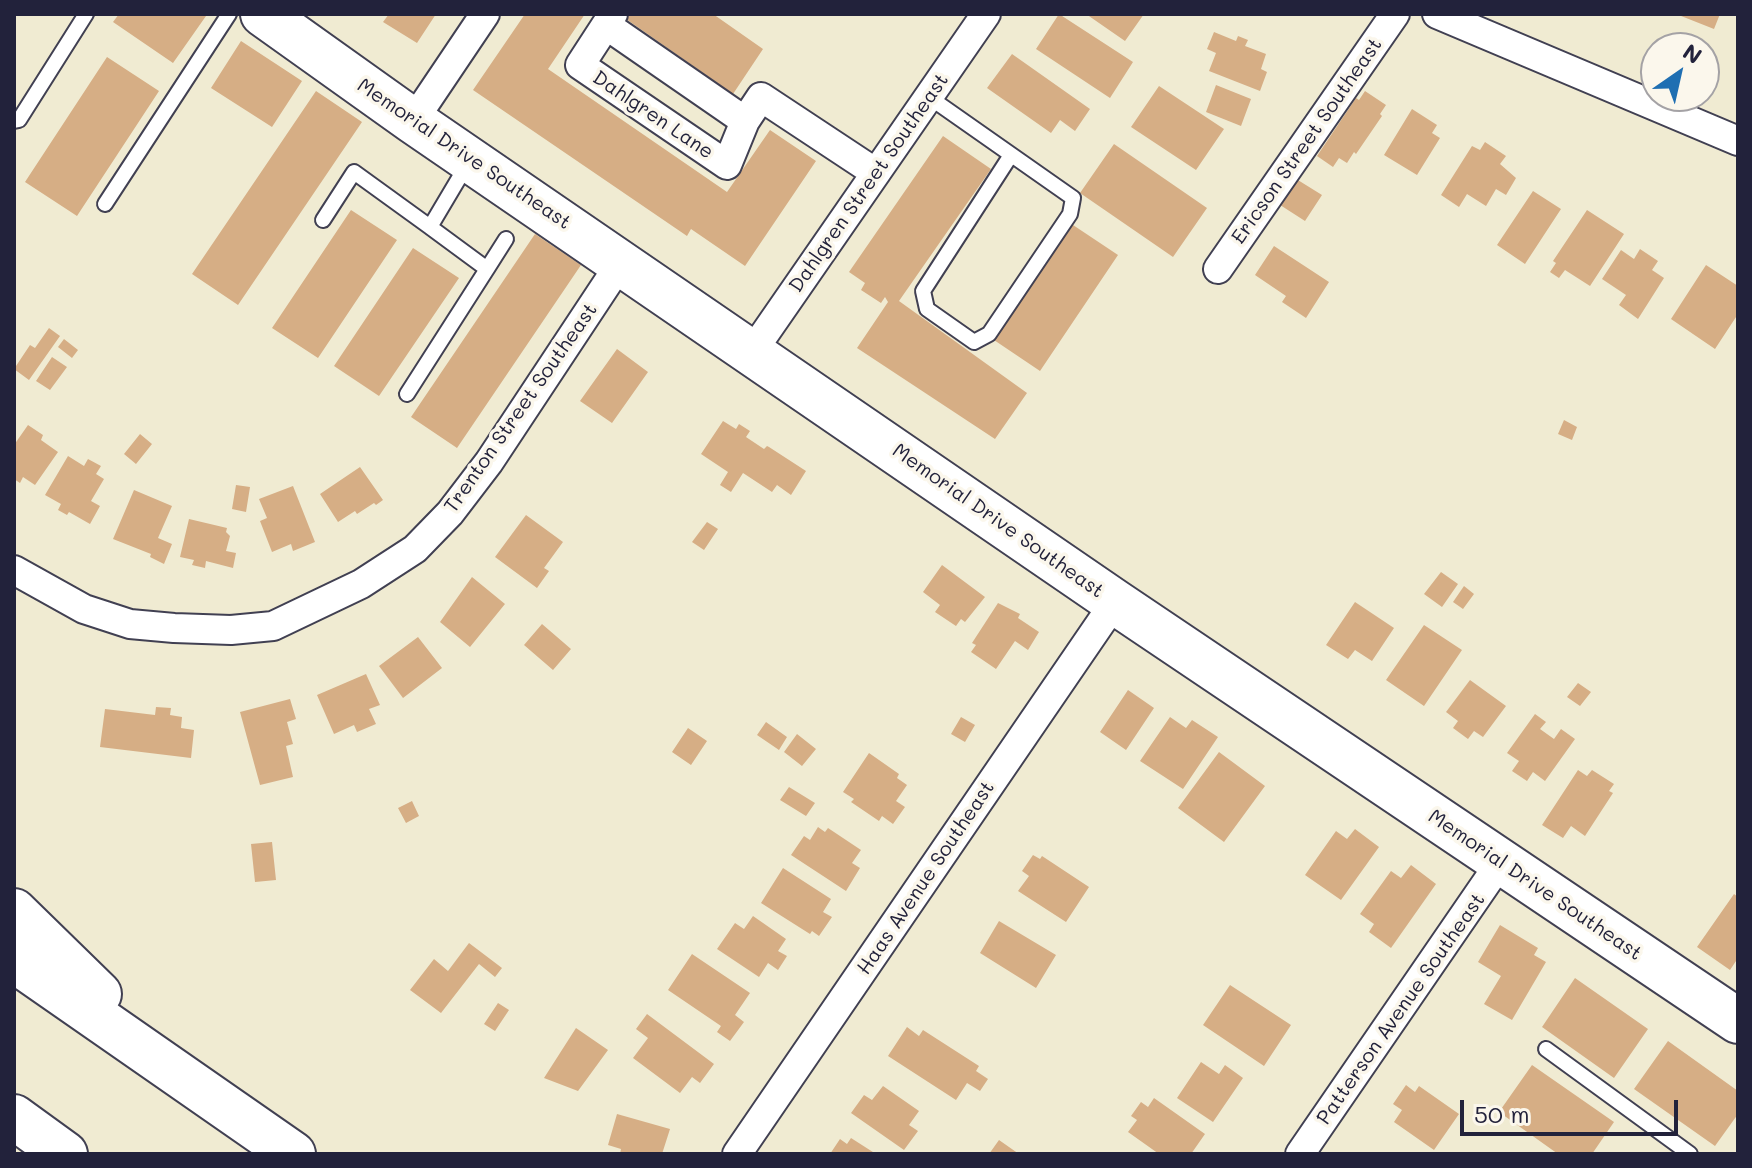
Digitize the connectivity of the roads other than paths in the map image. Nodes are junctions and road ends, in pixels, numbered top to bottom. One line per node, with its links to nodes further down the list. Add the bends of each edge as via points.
1 (86, 14): 10 (lane)
2 (229, 14): 17 (lane)
3 (263, 14): 11 (main road, Memorial Drive Southeast)
4 (485, 14): 11 (street)
5 (986, 14): 9 (street, Dahlgren Street Southeast)
6 (1395, 14): 23 (street, Ericson Street Southeast)
7 (1437, 14): 13 (street)
8 (609, 19): 12 (street, Dahlgren Lane); 12 (street, Dahlgren Lane, via 580,65 727,165)
9 (929, 97): 14 (lane); 16 (street, Dahlgren Street Southeast)
10 (14, 121)
11 (413, 121): 15 (main road, Memorial Drive Southeast)
12 (745, 121): 16 (street, via 761,97)
13 (1738, 141)
14 (1011, 155): 14 (lane, via 1073,198 1070,214 989,334 974,342 927,309 923,291)
15 (470, 159): 19 (lane); 21 (main road, Memorial Drive Southeast)
16 (876, 173): 24 (street, Dahlgren Street Southeast)
17 (105, 204)
18 (323, 220): 19 (lane, via 354,172)
19 (430, 227): 22 (lane)
20 (506, 239): 22 (lane)
21 (622, 261): 24 (main road, Memorial Drive Southeast); 26 (street, Trenton Street Southeast, via 450,513 415,549 361,584 273,626 174,628 130,624 84,609)
22 (487, 269): 25 (lane)
23 (1218, 269)
24 (752, 352): 27 (main road, Memorial Drive Southeast)
25 (407, 394)
26 (14, 570)
27 (1115, 602): 28 (main road, Memorial Drive Southeast); 39 (street, Haas Avenue Southeast)
28 (1500, 863): 31 (main road, Memorial Drive Southeast); 40 (street, Patterson Avenue Southeast)
29 (14, 911): 33 (main road)
30 (14, 960): 33 (main road)
31 (1738, 1021)
32 (1546, 1049): 41 (lane)
33 (184, 1077): 38 (main road)
34 (14, 1117): 37 (main road)
35 (14, 1147): 36 (main road)
36 (26, 1154)
37 (65, 1154)
38 (293, 1154)
39 (737, 1154)
40 (1300, 1154)
41 (1690, 1154)

